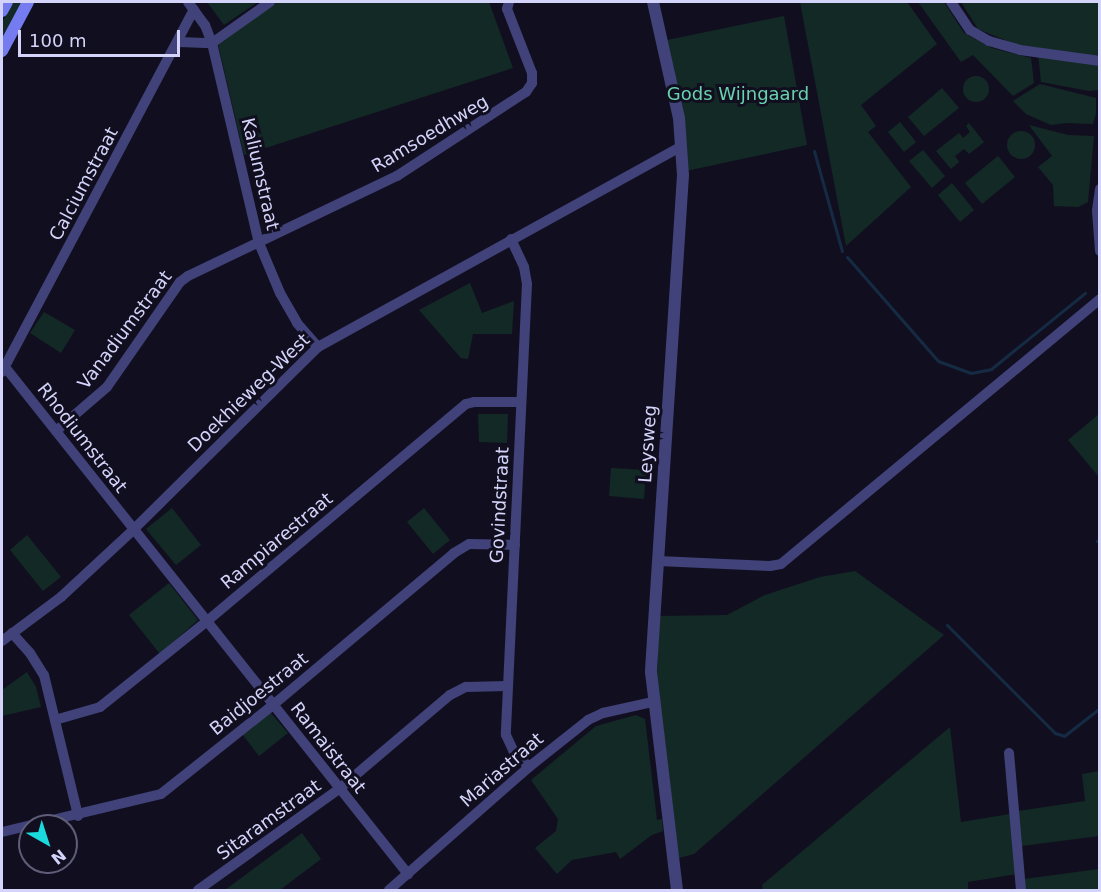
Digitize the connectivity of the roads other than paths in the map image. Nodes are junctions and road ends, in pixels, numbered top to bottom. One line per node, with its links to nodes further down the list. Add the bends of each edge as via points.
1 (7, 2): 8 (main road)
2 (28, 2): 11 (main road)
3 (270, 2): 10 (street)
4 (509, 2): 16 (street, Ramsoedhweg, via 507,9 532,73 526,93 397,176)
5 (653, 2): 13 (street, Leysweg, via 680,118)
6 (951, 2): 12 (street, via 970,30 989,41 1020,50)
7 (191, 5): 9 (street, Calciumstraat); 10 (street, Kaliumstraat)
8 (2, 11)
9 (179, 42): 10 (street); 20 (street, Calciumstraat)
10 (212, 43): 16 (street, Kaliumstraat)
11 (2, 51)
12 (1100, 61)
13 (681, 147): 15 (street, Doekhieweg-West); 25 (street, Leysweg, via 683,175)
14 (1100, 189): 17 (street)
15 (511, 239): 19 (street, Doekhieweg-West); 21 (street, Govindstraat, via 524,267 527,285)
16 (259, 243): 19 (street, Kaliumstraat, via 297,323); 22 (street, Vanadiumstraat, via 180,282 107,387)
17 (1100, 251)
18 (1100, 299): 25 (street, via 782,564)
19 (318, 347): 23 (street, Doekhieweg-West)
20 (3, 370): 22 (street, Rhodiumstraat)
21 (521, 402): 24 (street, Govindstraat); 26 (street, Rampiarestraat, via 466,404)
22 (56, 431): 23 (street, Rhodiumstraat)
23 (133, 530): 26 (street, Ramaistraat); 27 (street, Doekhieweg-West, via 60,597)
24 (515, 545): 29 (street, Govindstraat); 31 (street, Baidjoestraat, via 470,544 454,553)
25 (658, 561): 30 (street, Leysweg)
26 (206, 622): 31 (street, Ramaistraat); 32 (street, Rampiarestraat, via 100,707)
27 (12, 633): 28 (street, Doekhieweg-West); 32 (street, via 44,675)
28 (2, 641)
29 (507, 686): 34 (street, Govindstraat, via 508,743); 35 (street, Sitaramstraat, via 457,690)
30 (652, 702): 34 (street, Mariastraat, via 588,720); 43 (street, Leysweg)
31 (273, 705): 35 (street, Ramaistraat); 37 (street, Baidjoestraat, via 161,794)
32 (55, 720): 36 (street)
33 (1009, 753): 44 (street)
34 (529, 767): 40 (street, Mariastraat)
35 (339, 789): 40 (street, Ramaistraat); 41 (street, Sitaramstraat)
36 (78, 814)
37 (78, 816)
38 (18, 829): 39 (street, Baidjoestraat)
39 (2, 832)
40 (408, 874): 42 (street, Mariastraat)
41 (198, 891)
42 (389, 891)
43 (677, 891)
44 (1022, 891)

